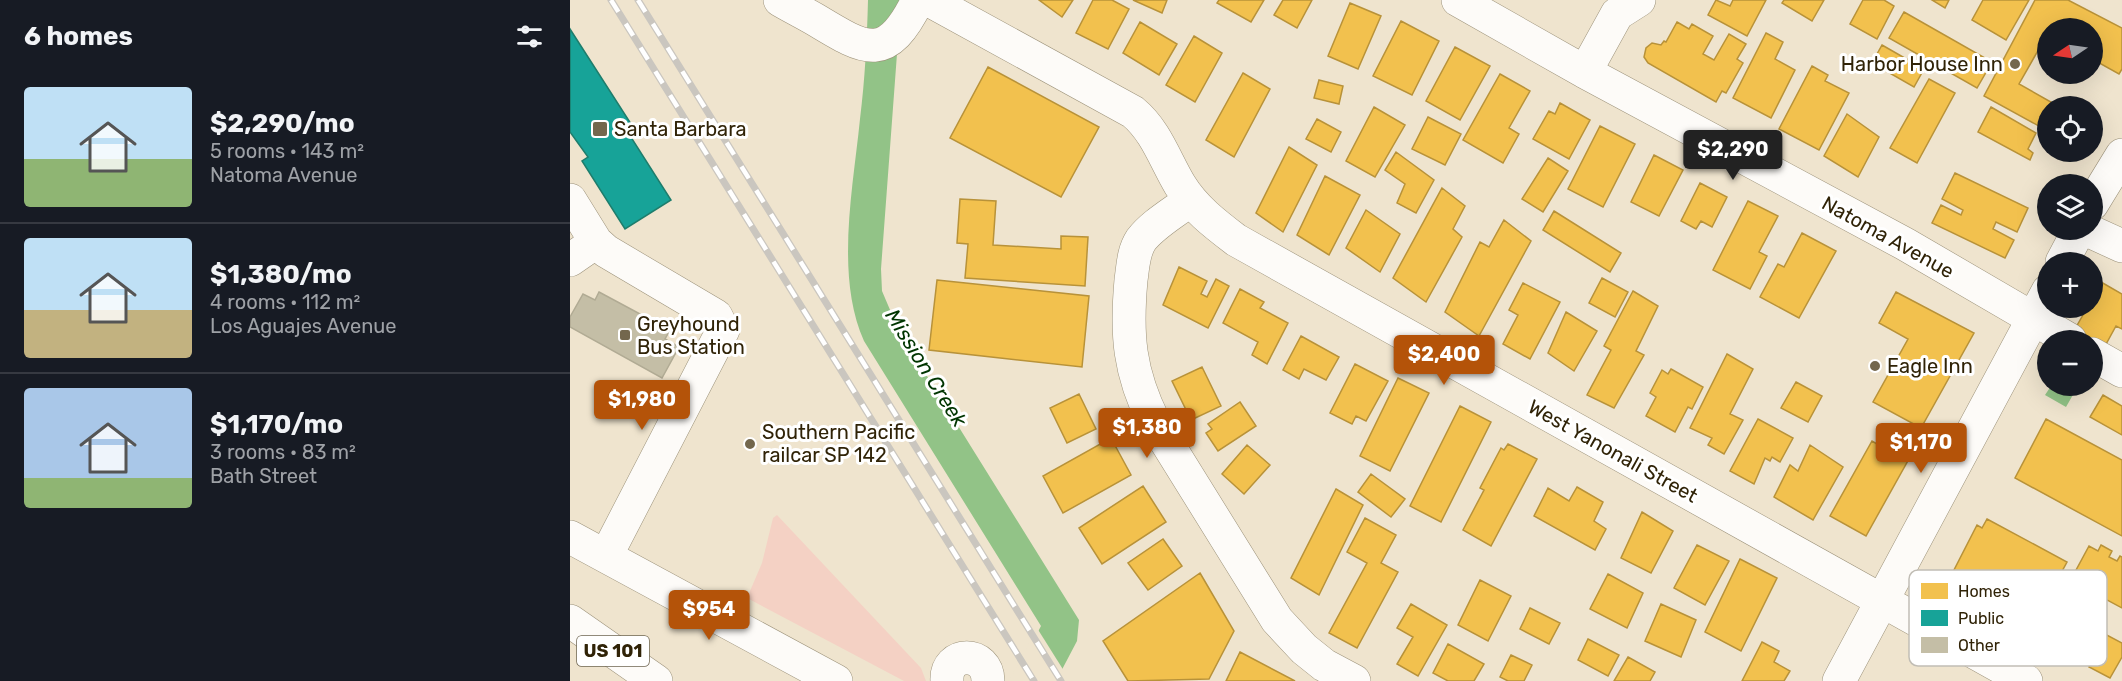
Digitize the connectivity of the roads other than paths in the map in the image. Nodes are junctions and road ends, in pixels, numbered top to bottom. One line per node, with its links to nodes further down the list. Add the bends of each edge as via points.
1 (780, 0): 4 (main road, via 850,42 862,45 887,41)
2 (1458, 0): 5 (main road, Natoma Avenue)
3 (1639, 0): 5 (main road, via 1617,14)
4 (919, 6): 9 (main road, West Yanonali Street, via 1133,112 1147,123)
5 (1585, 72): 13 (main road, Natoma Avenue, via 1905,244)
6 (2122, 155): 7 (main road)
7 (2103, 186)
8 (570, 200): 12 (main road)
9 (1190, 200): 21 (main road, West Yanonali Street, via 1236,240); 29 (main road, via 1150,231 1134,254 1128,344 1142,397 1277,620 1324,665)
10 (2103, 238): 11 (main road)
11 (2122, 246)
12 (583, 251): 20 (main road, via 606,251 716,316 723,330)
13 (2037, 304)
14 (2037, 311): 21 (main road)
15 (2051, 318): 16 (main road, Natoma Avenue)
16 (2061, 330)
17 (2103, 360): 18 (main road)
18 (2122, 371)
19 (570, 537): 20 (main road)
20 (606, 556): 26 (main road)
21 (1882, 602): 22 (main road, West Yanonali Street); 30 (main road)
22 (1909, 617)
23 (570, 621): 25 (main road, US 101)
24 (1999, 666): 31 (main road, West Yanonali Street)
25 (656, 681)
26 (836, 681)
27 (947, 681): 28 (main road, via 951,664 970,657 986,668)
28 (988, 681)
29 (1354, 681)
30 (1839, 681)
31 (2026, 681)

